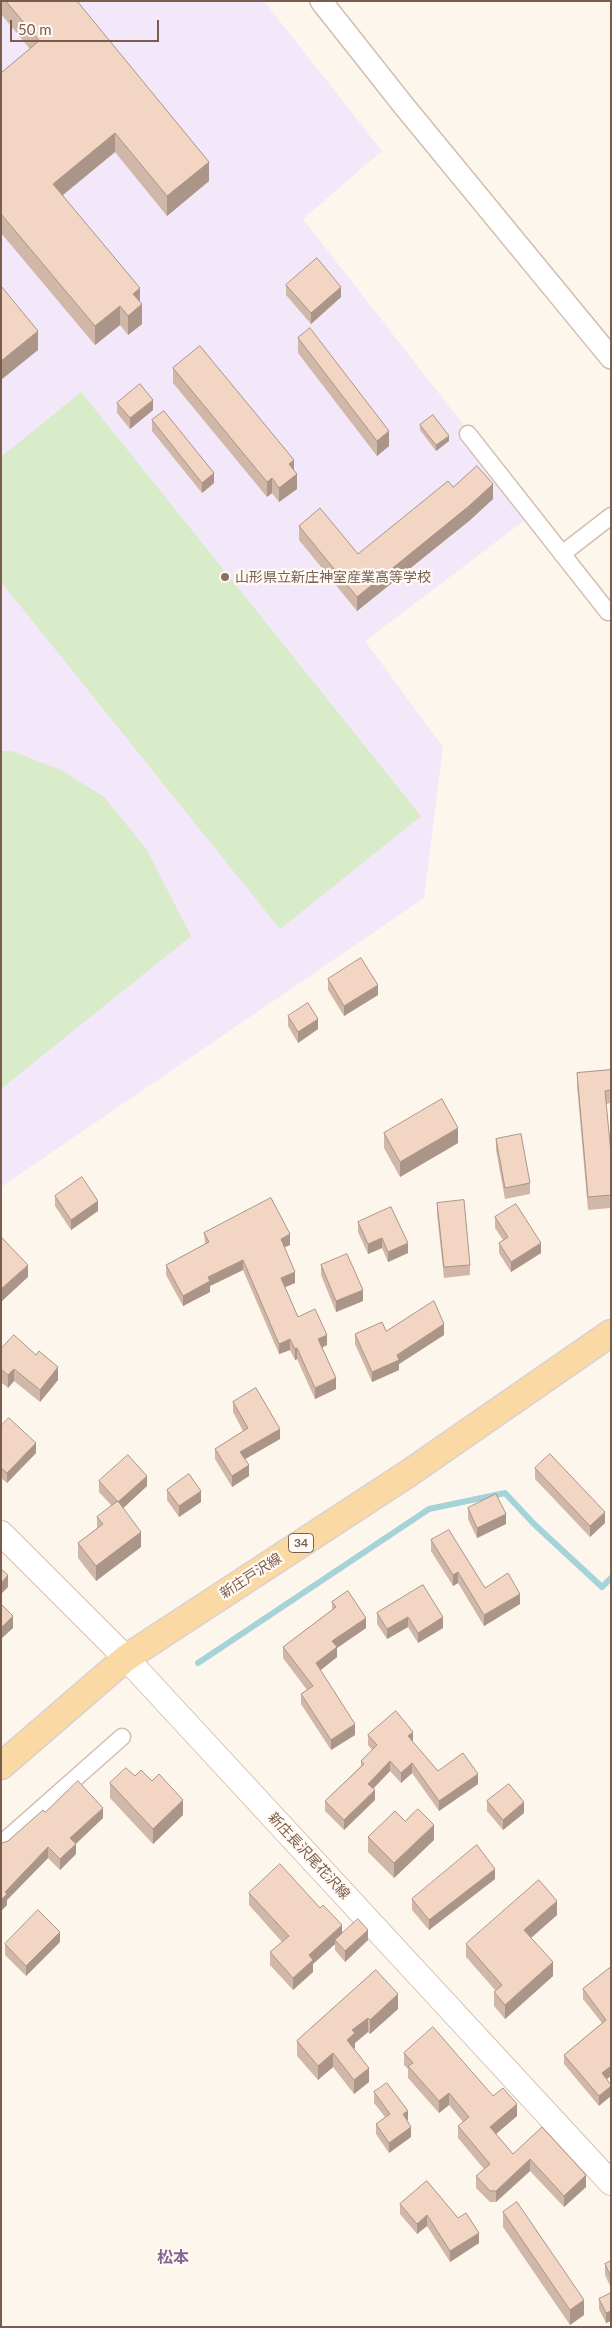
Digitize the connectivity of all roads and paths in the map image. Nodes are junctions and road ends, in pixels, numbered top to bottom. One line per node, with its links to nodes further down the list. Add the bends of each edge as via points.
1 (322, 1): 2 (street)
2 (611, 358)
3 (468, 434): 5 (street)
4 (611, 516): 5 (street)
5 (562, 554): 6 (street, via 608,612)
6 (611, 611)
7 (611, 1333): 9 (main road, 新庄戸沢線 / 34, via 409,1473)
8 (1, 1533): 9 (main road, 新庄長沢尾花沢線)
9 (126, 1658): 11 (main road, 新庄戸沢線 / 34); 13 (main road, 新庄長沢尾花沢線)
10 (122, 1737): 12 (street)
11 (1, 1766)
12 (1, 1844)
13 (611, 2183)

